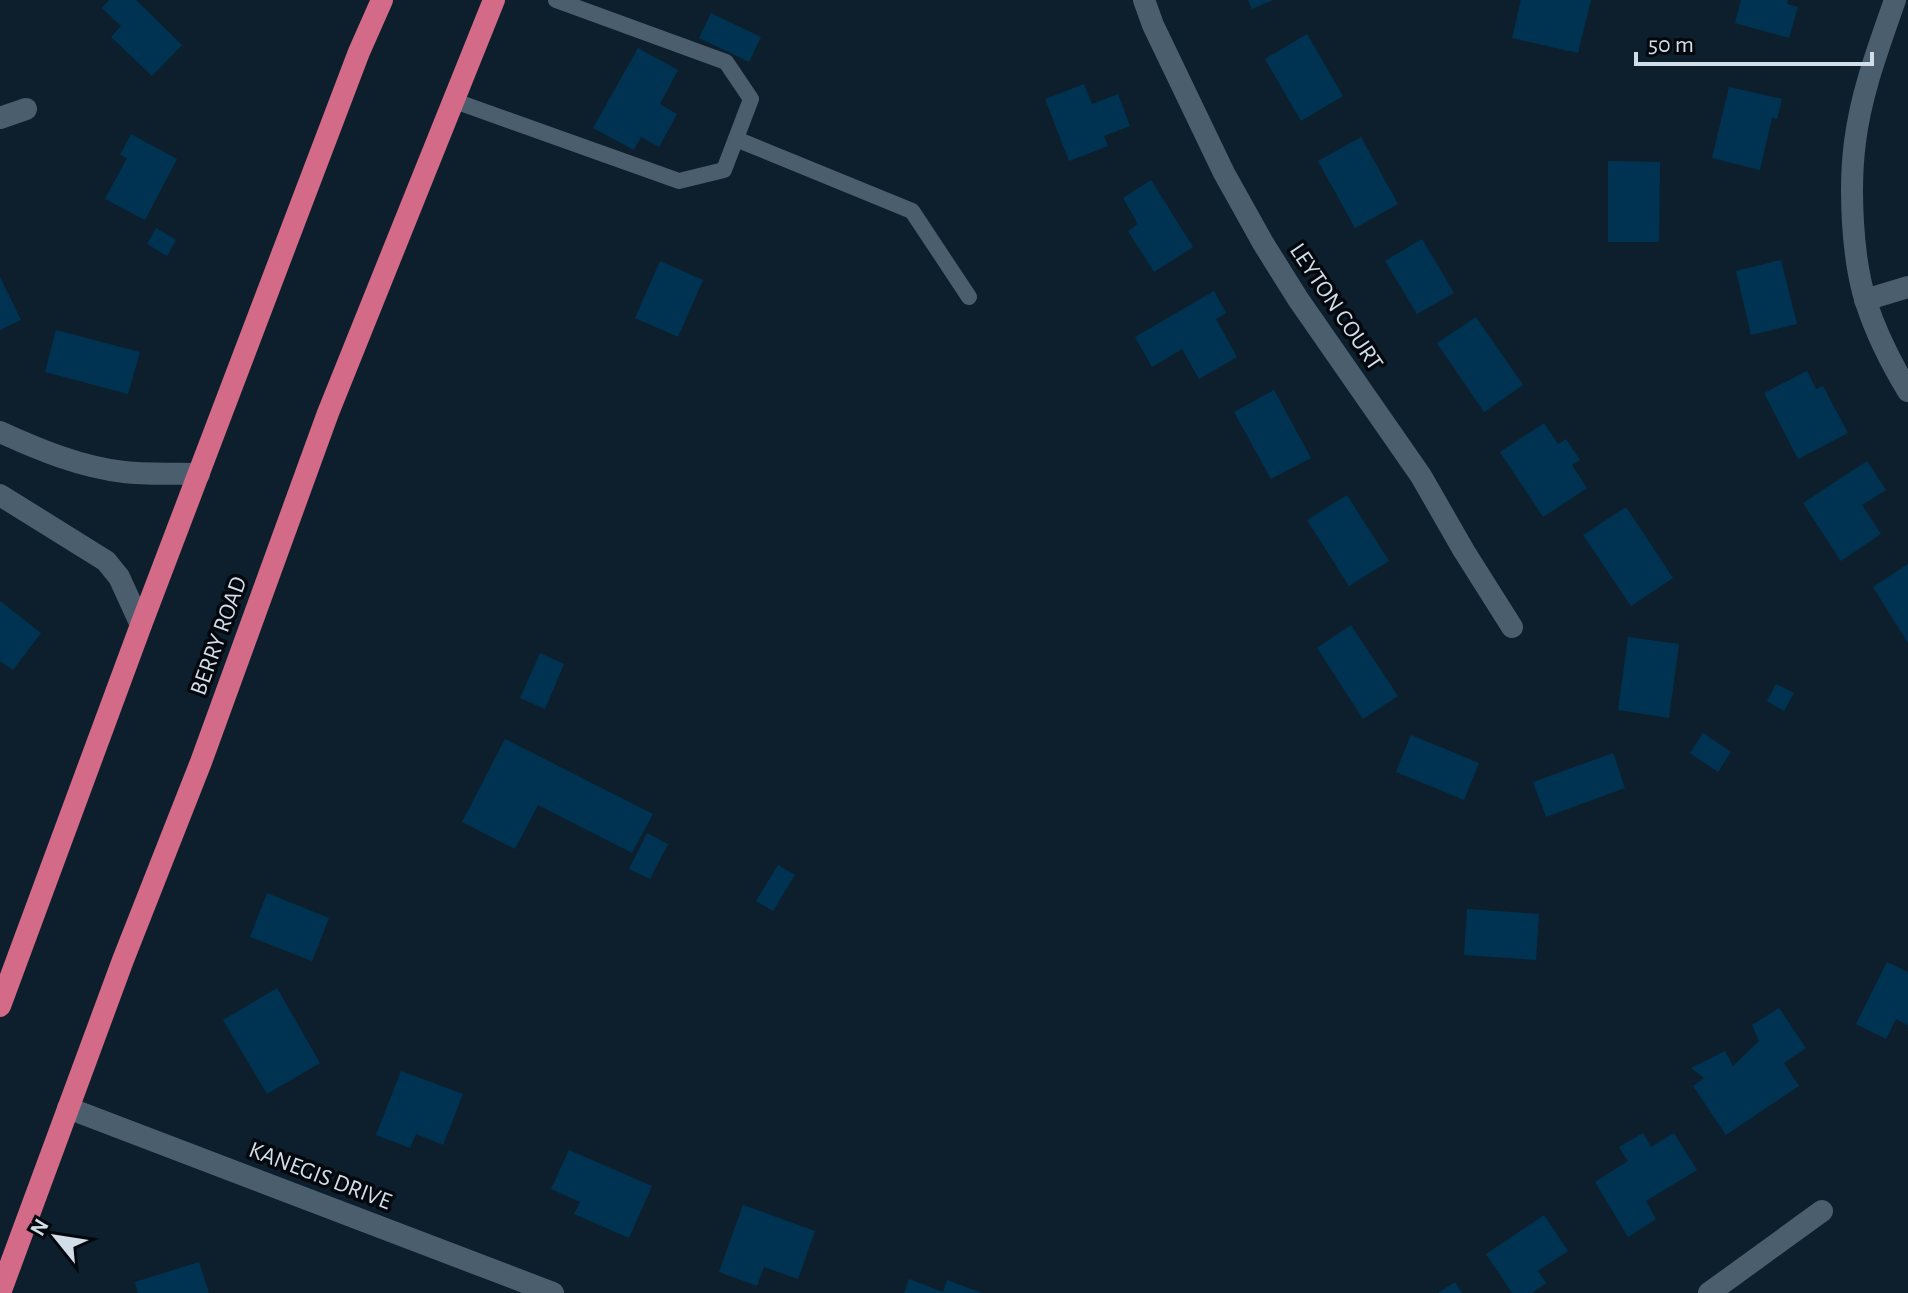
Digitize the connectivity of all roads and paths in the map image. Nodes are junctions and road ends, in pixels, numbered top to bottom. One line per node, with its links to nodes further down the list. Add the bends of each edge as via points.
1 (382, 0): 15 (highway)
2 (494, 0): 6 (highway, BERRY ROAD)
3 (556, 0): 9 (lane, via 726,62 751,99)
4 (1144, 0): 18 (street, LEYTON COURT, via 1224,173 1263,243 1421,476)
5 (1895, 0): 12 (street, via 1855,142 1854,230)
6 (452, 100): 9 (lane, via 679,181 724,170); 20 (highway, BERRY ROAD, via 328,413)
7 (26, 109): 8 (street)
8 (0, 118)
9 (736, 139): 11 (lane, via 912,211)
10 (1908, 287): 12 (street)
11 (969, 297)
12 (1865, 300): 13 (street)
13 (1908, 391)
14 (0, 432): 15 (street, via 97,467)
15 (199, 474): 17 (highway)
16 (0, 495): 17 (street, via 106,561)
17 (141, 625): 19 (highway)
18 (1512, 627)
19 (0, 1006)
20 (68, 1108): 22 (highway, BERRY ROAD); 23 (street, KANEGIS DRIVE)
21 (1822, 1211): 24 (street)
22 (0, 1293)
23 (553, 1293)
24 (1709, 1293)

